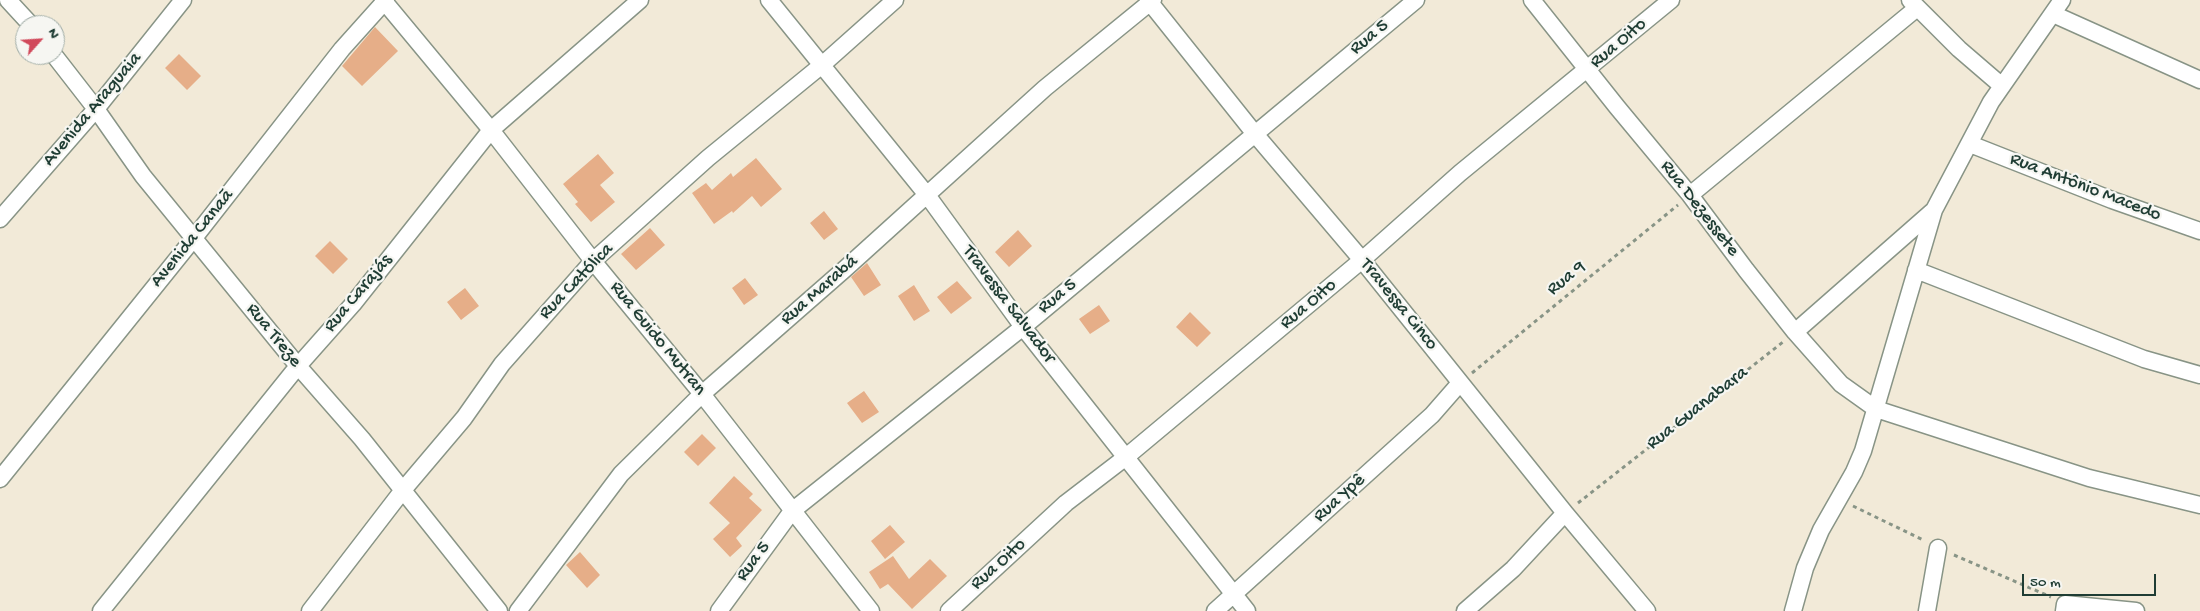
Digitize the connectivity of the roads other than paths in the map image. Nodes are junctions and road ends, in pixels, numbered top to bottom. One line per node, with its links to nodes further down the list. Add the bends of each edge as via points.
1 (8, 0): 13 (street)
2 (183, 0): 19 (street, Avenida Araguaia)
3 (384, 0): 20 (street, Rua Guido Mutran); 28 (street, Avenida Canaã)
4 (640, 0): 20 (street, Rua Carajás)
5 (769, 0): 15 (street, Travessa Salvador)
6 (895, 0): 15 (street, Rua Católica)
7 (1416, 0): 21 (street, Rua 5)
8 (1532, 0): 16 (street, Rua Dezessete)
9 (1671, 0): 16 (street, Rua Oito)
10 (1150, 1): 21 (street, Travessa Cinco); 23 (street, Rua Marabá, via 1045,88)
11 (1914, 4): 18 (street); 24 (street)
12 (2058, 7): 17 (street); 18 (street)
13 (22, 15)
14 (62, 65): 19 (street, Rua Treze)
15 (822, 65): 23 (street, Travessa Salvador); 30 (street, Rua Católica, via 708,158)
16 (1587, 71): 24 (street, Rua Dezessete); 29 (street, Rua Oito, via 1460,173)
17 (2200, 80)
18 (2002, 86): 22 (street)
19 (96, 110): 26 (street, Avenida Araguaia); 28 (street, Rua Treze, via 143,176)
20 (491, 130): 30 (street, Rua Guido Mutran); 34 (street, Rua Carajás, via 353,304)
21 (1255, 134): 29 (street, Travessa Cinco); 32 (street, Rua 5)
22 (1970, 144): 25 (street); 27 (street, Rua Antônio Macedo)
23 (927, 196): 32 (street, Travessa Salvador); 37 (street, Rua Marabá)
24 (1690, 196): 33 (street, Rua Dezessete)
25 (1934, 210): 31 (street); 33 (street)
26 (0, 218)
27 (2200, 231)
28 (194, 238): 34 (street, Rua Treze); 40 (street, Avenida Canaã)
29 (1362, 260): 36 (street, Travessa Cinco); 39 (street, Rua Oito)
30 (593, 261): 37 (street, Rua Guido Mutran); 41 (street, Rua Católica, via 502,364 464,418)
31 (1916, 270): 35 (street, via 2144,359); 38 (street)
32 (1022, 326): 39 (street, Travessa Salvador); 43 (street, Rua 5)
33 (1795, 332): 38 (street, Rua Dezessete, via 1841,384)
34 (298, 366): 41 (street, Rua Treze); 48 (street, Rua Carajás)
35 (2200, 375)
36 (1460, 383): 44 (street, Travessa Cinco); 46 (street, Rua Ypê, via 1432,415)
37 (702, 394): 43 (street, Rua Guido Mutran); 51 (street, Rua Marabá, via 621,474)
38 (1876, 408): 42 (street, Rua Dezessete, via 2089,478); 59 (street, via 1857,465 1805,568)
39 (1126, 457): 46 (street, Travessa Salvador); 54 (street, Rua Oito, via 1066,503)
40 (0, 479)
41 (403, 490): 49 (street, Rua Católica); 50 (street, Rua Treze)
42 (2200, 505)
43 (792, 511): 52 (street, Rua 5); 53 (street, Rua Guido Mutran)
44 (1565, 513): 57 (street, via 1513,569); 58 (street, Travessa Cinco)
45 (1938, 548): 60 (street)
46 (1234, 596): 55 (street, Rua Ypê); 56 (street, Travessa Salvador)
47 (2065, 607): 61 (street)
48 (102, 611)
49 (310, 611)
50 (499, 611)
51 (518, 611)
52 (719, 611)
53 (871, 611)
54 (949, 611)
55 (1215, 611)
56 (1246, 611)
57 (1465, 611)
58 (1647, 611)
59 (1793, 611)
60 (1927, 611)
61 (2136, 611)

